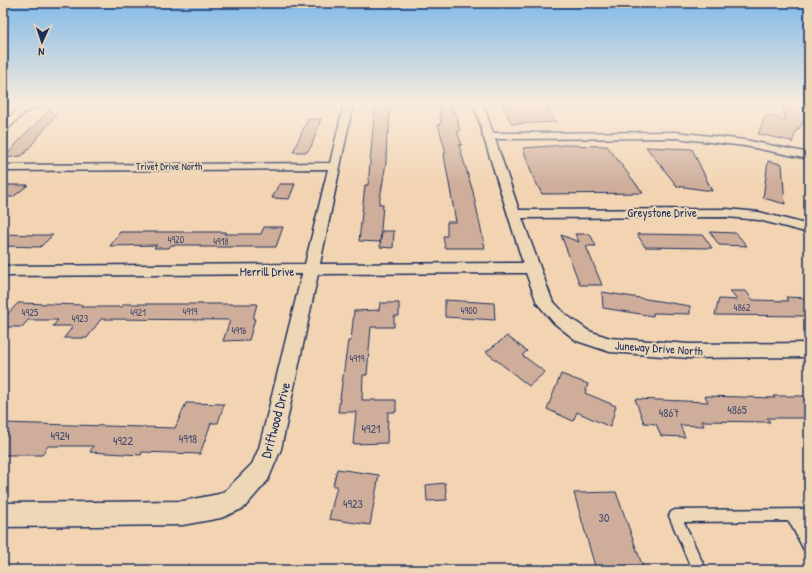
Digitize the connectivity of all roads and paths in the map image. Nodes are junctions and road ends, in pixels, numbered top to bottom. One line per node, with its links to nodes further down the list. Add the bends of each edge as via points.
1 (343, 131): 5 (street, Driftwood Drive)
2 (486, 131): 3 (street, Juneway Drive North)
3 (487, 136): 4 (street, via 676,135 745,143); 7 (street, Juneway Drive North)
4 (809, 156)
5 (335, 166): 6 (street, Trivet Drive North); 11 (street, Driftwood Drive)
6 (3, 168)
7 (513, 214): 8 (street, Greystone Drive, via 727,213 759,216); 9 (street, Juneway Drive North)
8 (809, 229)
9 (532, 268): 11 (street, Merrill Drive); 12 (street, Juneway Drive North, via 545,303 560,319 583,336 610,345 689,351)
10 (3, 271): 11 (street, Merrill Drive)
11 (311, 271): 13 (street, Driftwood Drive, via 270,449 260,472 235,500 221,506 183,513)
12 (809, 350)
13 (3, 515)
14 (792, 515): 15 (lane); 16 (lane); 17 (lane, via 675,516)
15 (809, 515)
16 (809, 545)
17 (699, 570)

